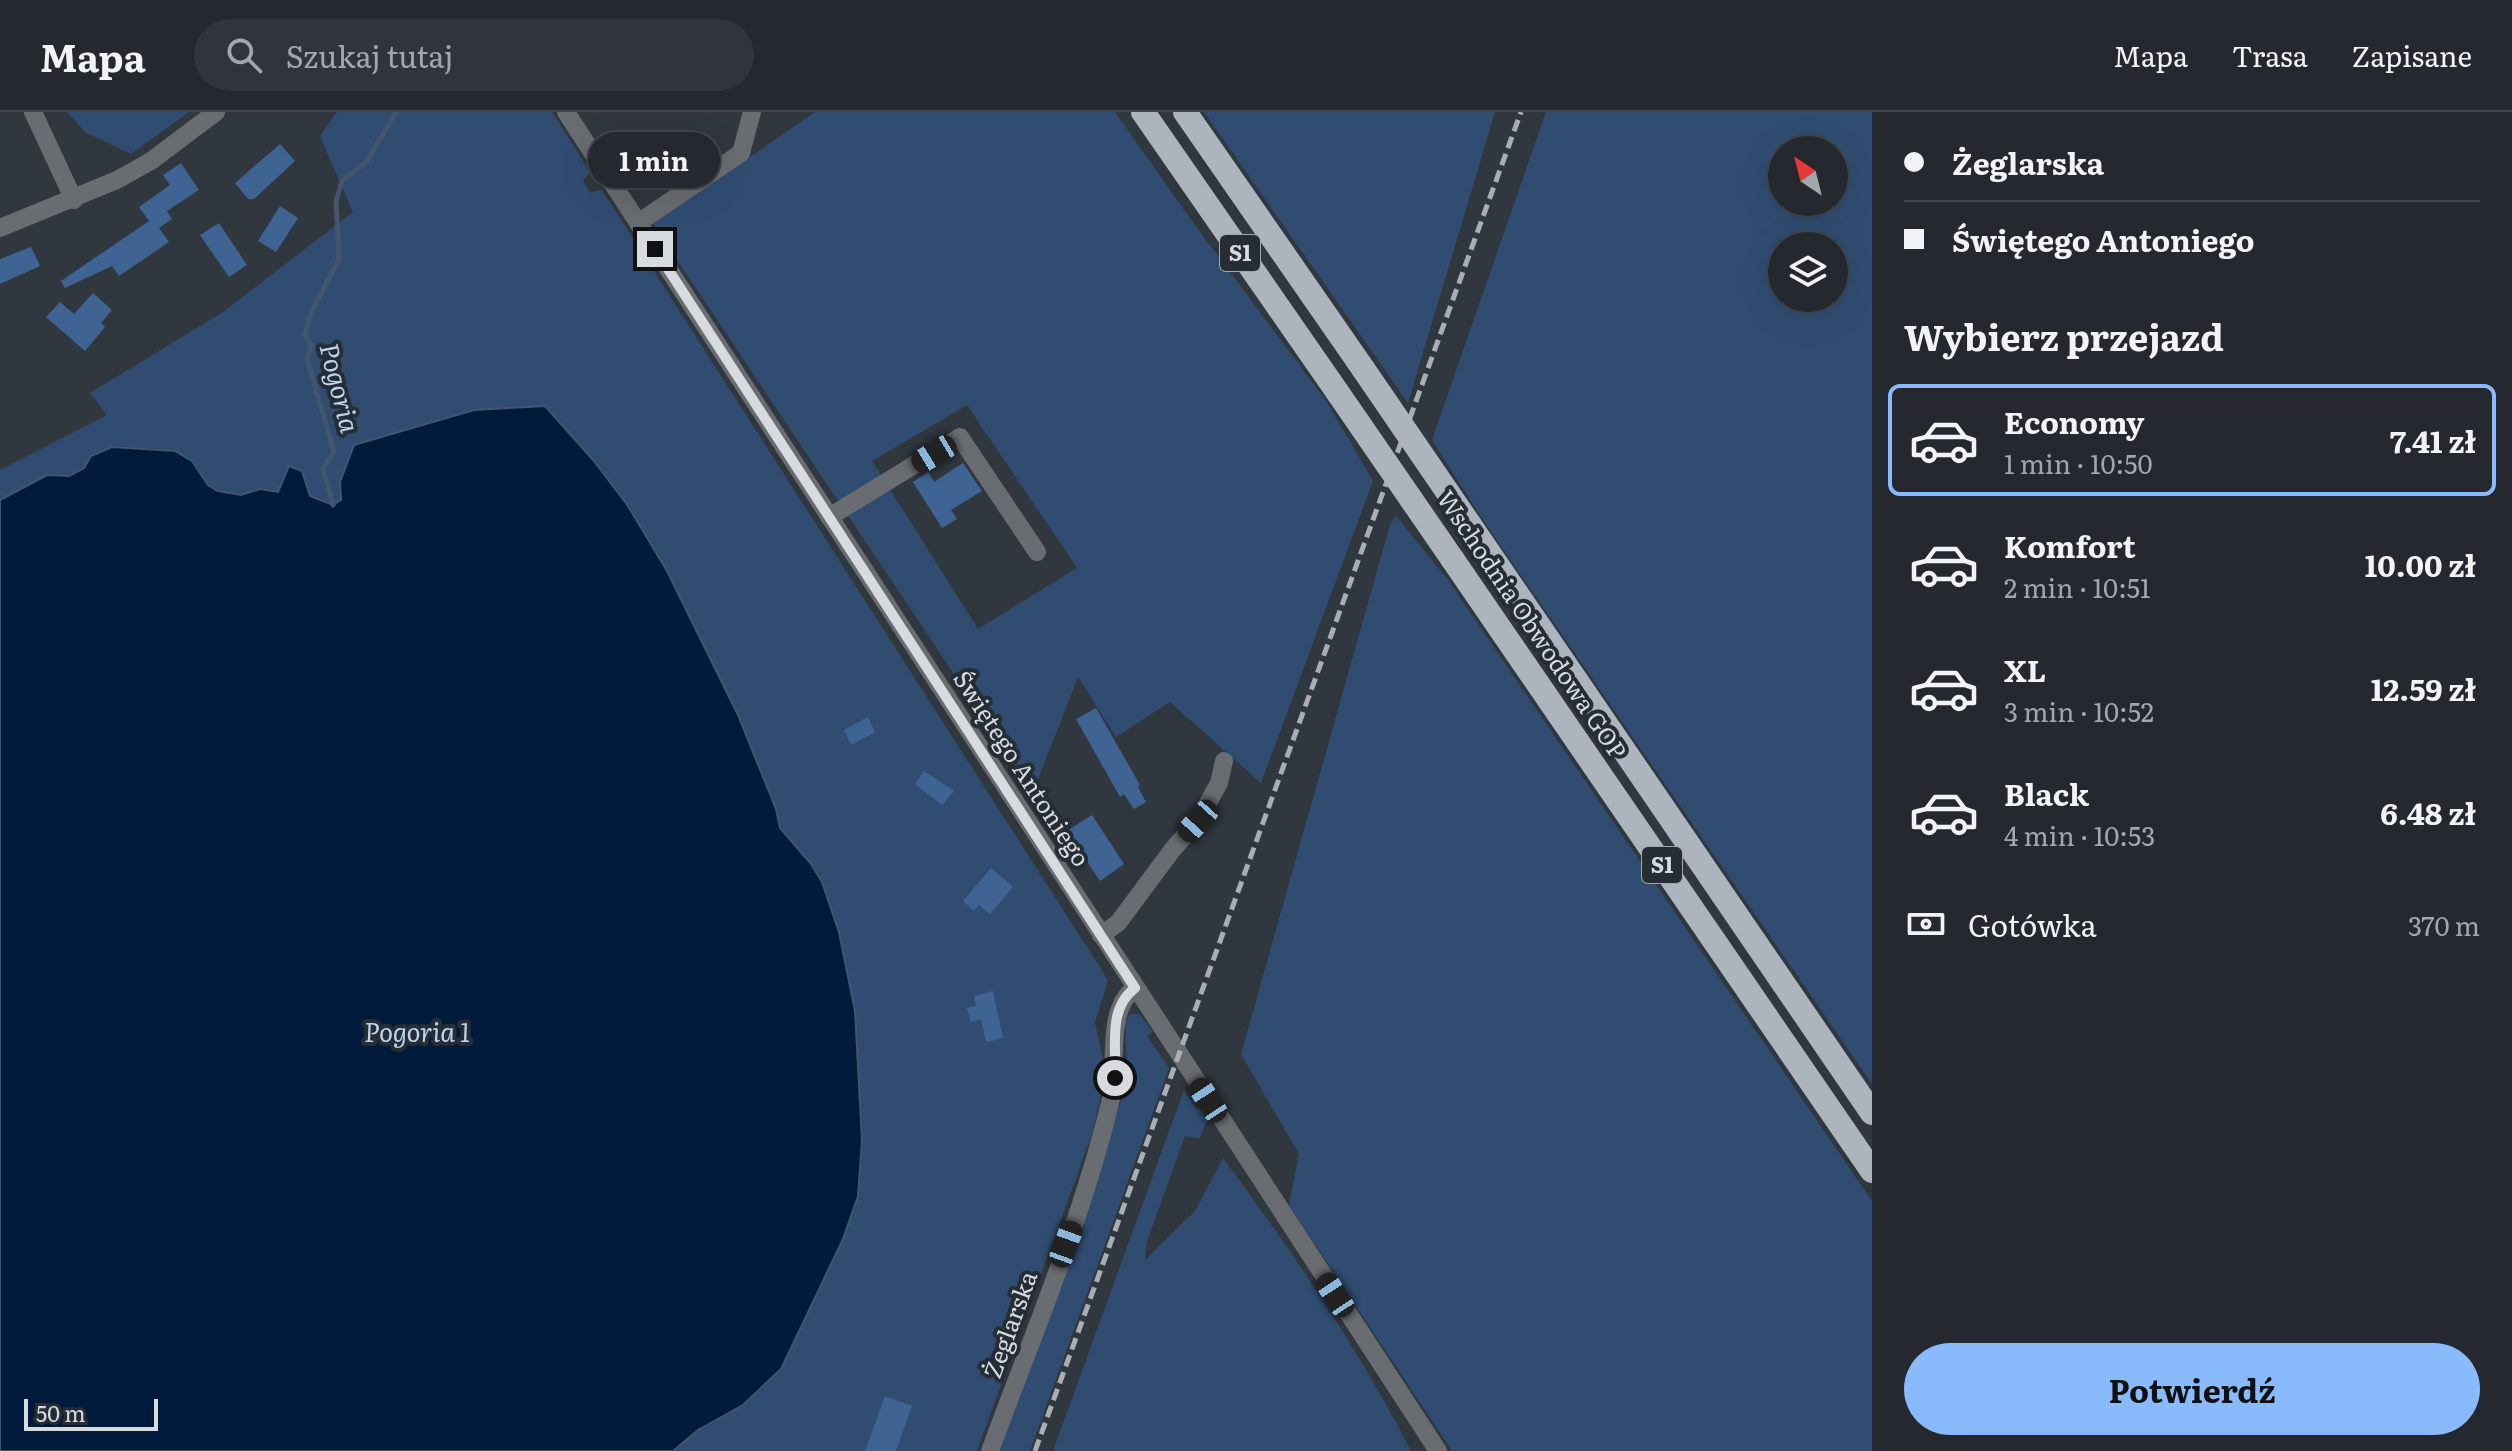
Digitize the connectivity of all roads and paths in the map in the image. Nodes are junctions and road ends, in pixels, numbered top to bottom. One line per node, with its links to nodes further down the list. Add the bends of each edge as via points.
1 (33, 112): 7 (street)
2 (216, 112): 7 (street, via 151,161)
3 (566, 112): 8 (street, Świętego Antoniego)
4 (752, 112): 8 (street, via 741,153)
5 (1143, 112): 16 (highway, Wschodnia Obwodowa GOP / S1, bridge)
6 (1185, 112): 15 (highway, Wschodnia Obwodowa GOP / S1, bridge)
7 (74, 200): 9 (street)
8 (638, 223): 10 (street, Świętego Antoniego)
9 (0, 228)
10 (829, 517): 11 (street, via 960,437); 13 (street, Świętego Antoniego)
11 (1037, 552)
12 (1224, 761): 13 (street, via 1219,783 1198,821 1118,923)
13 (1101, 935): 14 (street, Świętego Antoniego)
14 (1135, 988): 17 (street, Żeglarska, via 1122,999 1117,1014 1115,1078 1102,1133); 18 (street, Świętego Antoniego)
15 (1872, 1113)
16 (1872, 1171)
17 (990, 1451)
18 (1438, 1451)

